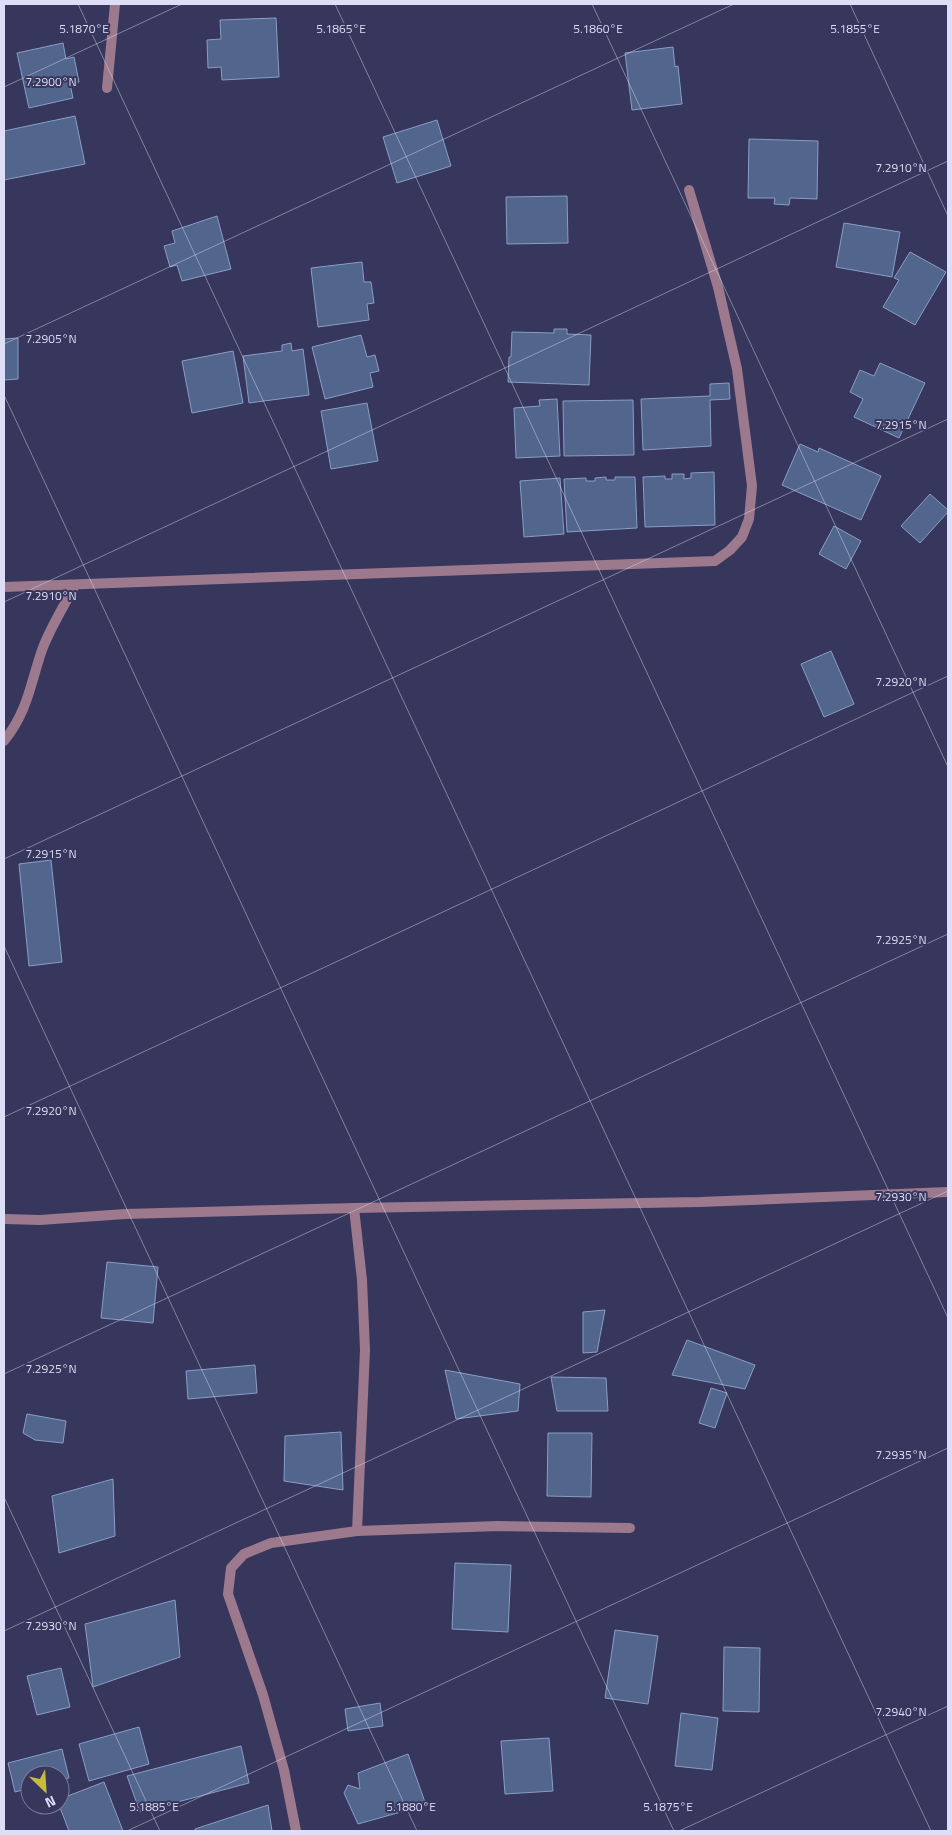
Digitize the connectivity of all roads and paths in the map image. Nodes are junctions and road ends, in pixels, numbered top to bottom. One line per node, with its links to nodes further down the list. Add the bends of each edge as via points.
1 (115, 4): 2 (street)
2 (107, 88)
3 (689, 190): 4 (street, via 718,287 737,369 752,486 742,537 715,560)
4 (75, 585): 5 (street); 6 (street, via 42,649 28,700)
5 (4, 587)
6 (4, 741)
7 (948, 1192): 8 (street, via 700,1202)
8 (354, 1208): 9 (street); 11 (street, via 365,1350)
9 (4, 1219)
10 (630, 1528): 11 (street, via 498,1526)
11 (358, 1531): 12 (street, via 271,1543 244,1554 231,1568 228,1594 263,1695 284,1770)
12 (296, 1831)

